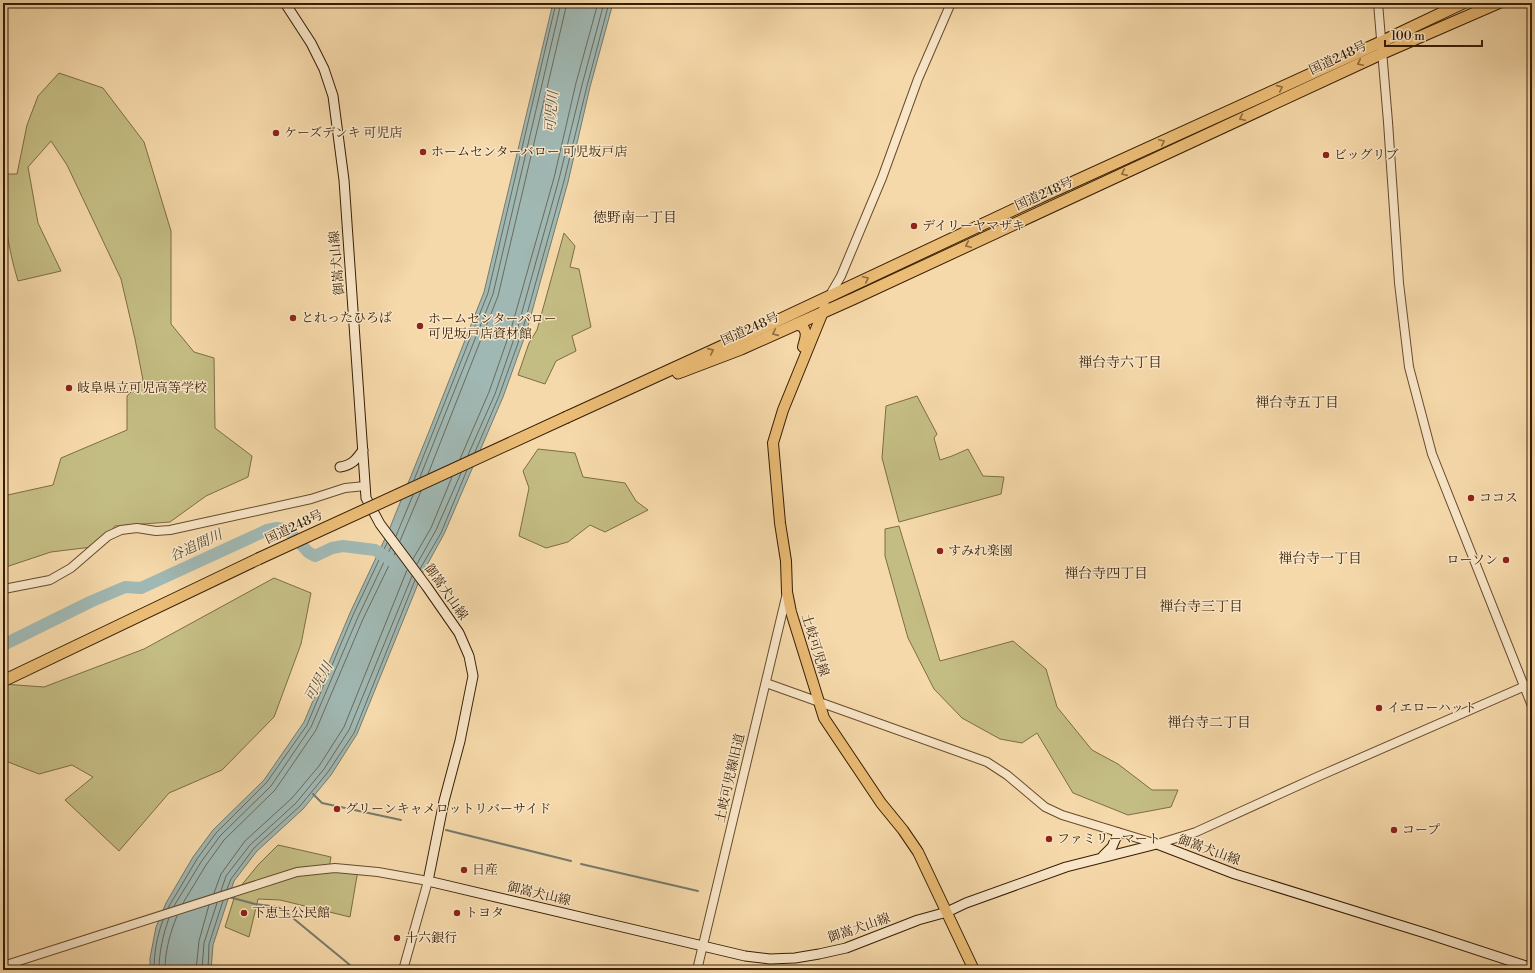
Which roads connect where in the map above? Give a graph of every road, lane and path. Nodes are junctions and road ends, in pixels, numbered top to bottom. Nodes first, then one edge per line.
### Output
1 (285, 3) edge
2 (951, 3) edge
3 (1378, 3) edge
4 (1463, 3) edge
5 (1498, 3) edge
6 (1382, 48) junction
7 (830, 295) junction
8 (823, 312) junction
9 (796, 324) junction
10 (797, 374) junction
11 (599, 402) junction
12 (363, 450) junction
13 (340, 467) dead end
14 (365, 486) junction
15 (3, 590) edge
16 (787, 592) junction
17 (3, 681) edge
18 (766, 683) junction
19 (1532, 683) edge
20 (1523, 686) junction
21 (818, 701) junction
22 (1532, 706) edge
23 (1118, 833) junction
24 (1157, 844) junction
25 (1102, 857) junction
26 (428, 881) junction
27 (946, 912) junction
28 (702, 946) junction
29 (3, 966) edge
30 (1532, 968) edge
31 (403, 970) edge
32 (697, 970) edge
33 (974, 970) edge

1 - 12 main road, 御嵩犬山線
2 - 7 street
3 - 6 street
4 - 6 highway, 国道248号
5 - 6 highway, 国道248号
7 -> 6 highway, 国道248号
6 -> 8 highway, 国道248号
6 - 20 street
7 - 8 main road, 土岐可児線
11 -> 7 highway, 国道248号
8 - 9 highway, 国道248号
8 - 10 main road, 土岐可児線
9 - 10 main road
9 -> 11 highway, 国道248号
10 - 16 main road, 土岐可児線
11 - 17 highway, 国道248号, bridge
12 - 13 main road
12 - 14 main road, 御嵩犬山線
14 - 15 street
14 - 26 main road, 御嵩犬山線
16 - 18 street, 土岐可児線旧道
16 - 21 main road, 土岐可児線
18 - 21 street
18 - 28 street, 土岐可児線旧道
19 - 20 street
20 - 22 street
20 - 24 street
21 - 23 street
21 - 27 main road, 土岐可児線
23 - 24 street
23 - 25 main road
24 - 25 main road, 御嵩犬山線
24 - 30 main road, 御嵩犬山線
25 - 27 main road, 御嵩犬山線
26 - 28 main road, 御嵩犬山線
26 - 29 street
26 - 31 street
27 - 28 main road, 御嵩犬山線
27 - 33 main road, 土岐可児線
28 - 32 street, 土岐可児線旧道

